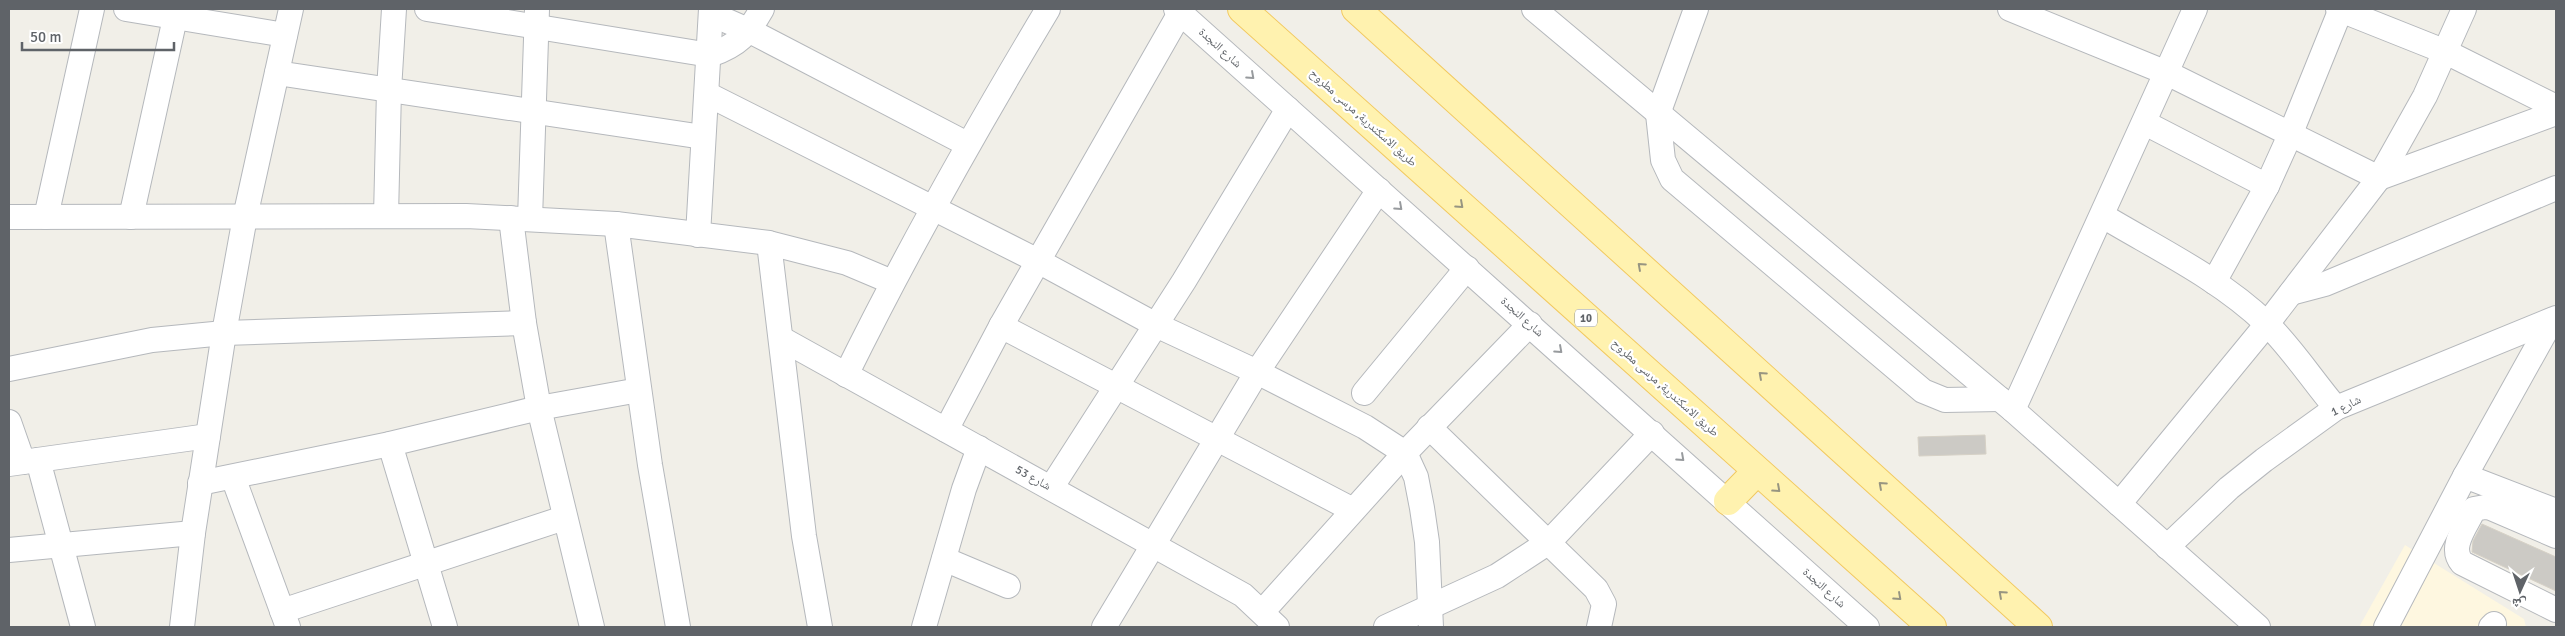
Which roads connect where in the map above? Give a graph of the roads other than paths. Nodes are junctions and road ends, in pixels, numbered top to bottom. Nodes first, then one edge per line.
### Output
1 (92, 9) edge
2 (126, 9) edge
3 (290, 9) edge
4 (394, 9) edge
5 (427, 9) edge
6 (762, 9) edge
7 (1048, 9) edge
8 (1242, 9) edge
9 (1356, 9) edge
10 (1534, 9) edge
11 (1696, 9) edge
12 (2010, 9) edge
13 (2195, 9) edge
14 (2340, 9) edge
15 (2464, 9) edge
16 (1178, 11) edge
17 (711, 12) edge
18 (176, 13) edge
19 (537, 18) edge
20 (750, 31) junction
21 (285, 35) junction
22 (2446, 52) junction
23 (710, 54) junction
24 (278, 73) junction
25 (2167, 73) junction
26 (389, 90) junction
27 (707, 94) junction
28 (2556, 107) edge
29 (1288, 109) junction
30 (534, 113) junction
31 (2556, 113) edge
32 (1658, 114) junction
33 (2145, 123) junction
34 (2290, 135) junction
35 (703, 137) junction
36 (967, 144) junction
37 (2380, 178) junction
38 (2267, 186) junction
39 (2556, 188) edge
40 (1379, 190) junction
41 (932, 208) junction
42 (386, 216) junction
43 (2103, 216) junction
44 (9, 217) edge
45 (46, 217) junction
46 (131, 217) junction
47 (245, 217) junction
48 (520, 218) junction
49 (616, 224) junction
50 (698, 235) junction
51 (769, 243) junction
52 (1038, 261) junction
53 (1467, 268) junction
54 (892, 282) junction
55 (2214, 282) junction
56 (2291, 293) junction
57 (2554, 319) edge
58 (524, 323) junction
59 (1530, 324) junction
60 (2267, 324) junction
61 (1156, 325) junction
62 (1001, 326) junction
63 (224, 334) junction
64 (782, 339) junction
65 (9, 369) edge
66 (1257, 372) junction
67 (846, 374) junction
68 (1116, 387) junction
69 (639, 390) junction
70 (1364, 392) dead end
71 (2006, 404) junction
72 (539, 408) junction
73 (2336, 408) junction
74 (9, 422) edge
75 (1429, 427) junction
76 (946, 430) junction
77 (1652, 433) junction
78 (208, 436) junction
79 (1216, 439) junction
80 (390, 444) junction
81 (979, 448) junction
82 (1405, 452) junction
83 (23, 462) edge
84 (1756, 471) junction
85 (2465, 476) junction
86 (233, 477) junction
87 (200, 483) junction
88 (1051, 488) junction
89 (1728, 501) junction
90 (2119, 504) junction
91 (1353, 510) junction
92 (2556, 511) edge
93 (564, 518) junction
94 (193, 533) junction
95 (2556, 536) edge
96 (1549, 542) junction
97 (61, 545) junction
98 (1152, 545) junction
99 (2167, 547) junction
100 (9, 550) edge
101 (944, 559) junction
102 (426, 565) junction
103 (1008, 586) dead end
104 (2556, 610) edge
105 (1431, 617) edge
106 (285, 619) edge
107 (1270, 619) edge
108 (83, 627) edge
109 (182, 627) edge
110 (445, 627) edge
111 (592, 627) edge
112 (677, 627) edge
113 (820, 627) edge
114 (924, 627) edge
115 (1104, 627) edge
116 (1386, 627) edge
117 (1598, 627) edge
118 (1867, 627) edge
119 (1932, 627) edge
120 (2038, 627) edge
121 (2258, 627) edge
122 (2386, 627) edge

1 - 45 street
2 - 18 street
3 - 21 street
4 - 26 street
5 - 19 street
6 - 20 street
7 - 36 street
8 -> 84 main road, طريق الاسكندرية, مرسى مطروح / 10
120 -> 9 main road
10 - 32 street
11 - 32 street
12 - 25 street
13 - 25 street
14 - 22 street
14 - 34 street
15 - 22 street
16 -> 29 street, شارع النجدة
16 - 52 street
17 - 20 street
17 - 23 street
18 - 21 street
18 - 46 street
19 - 23 street
19 - 30 street
20 - 23 street
20 - 36 street
21 - 24 street
22 - 28 street
22 - 37 street
23 - 27 street
24 - 26 street
24 - 47 street
25 - 33 street
25 - 34 street
26 - 30 street
26 - 42 street
27 - 35 street
27 - 41 street
29 - 40 street, شارع النجدة
29 - 61 street
30 - 35 street
30 - 48 street
31 - 37 street
32 - 71 street
32 - 71 street
33 - 38 street
33 - 43 street
34 - 37 street
34 - 38 street
35 - 50 street
36 - 41 street
37 - 56 street
38 - 55 street
39 - 56 street
40 -> 53 street, شارع النجدة
40 - 66 street
41 - 52 street
41 - 54 street
42 - 47 street
42 - 48 street
43 - 55 street
43 - 71 street
44 - 45 street
45 - 46 street
46 - 47 street
47 - 63 street
48 - 49 street
48 - 58 street
49 - 50 street
49 - 69 street
50 - 51 street
51 - 54 street
51 - 64 street
52 - 61 street
52 - 62 street
53 - 59 street, شارع النجدة
53 - 70 street
54 - 67 street
55 - 60 street
56 - 60 street
57 - 73 street, شارع 1
57 - 85 street
58 - 63 street
58 - 72 street
59 - 75 street
59 -> 77 street, شارع النجدة
60 - 73 street
60 - 90 street
61 - 66 street
61 - 68 street
62 - 68 street
62 - 76 street
63 - 65 street
63 - 78 street
64 - 67 street, شارع 53
64 - 113 street
66 - 79 street
66 - 82 street
67 - 76 street, شارع 53
68 - 79 street
68 - 88 street
69 - 72 street
69 - 112 street
71 - 90 street
72 - 80 street
72 - 93 street
73 - 99 street, شارع 1
74 - 83 street
75 - 82 street
75 - 96 street
76 - 81 street, شارع 53
77 -> 89 street, شارع النجدة
77 - 96 street
78 - 83 street
78 - 87 street
79 - 91 street
79 - 98 street
80 - 86 street
80 - 102 street
81 - 88 street, شارع 53
81 - 101 street
82 - 91 street
82 - 105 street
83 - 97 street
84 - 89 main road
84 -> 119 main road, طريق الاسكندرية, مرسى مطروح / 10
85 - 92 street
85 - 122 street
86 - 87 street
86 - 106 street
87 - 94 street
88 - 98 street, شارع 53
89 - 118 street, شارع النجدة
90 - 99 street
91 - 107 street
93 - 102 street
93 - 111 street
94 - 97 street
94 - 109 street
95 - 104 street
96 - 105 street
96 - 117 street
97 - 100 street
97 - 108 street
98 - 107 street, شارع 53
98 - 115 street
99 - 121 street
101 - 103 street
101 - 114 street
102 - 106 street
102 - 110 street
105 - 116 street

